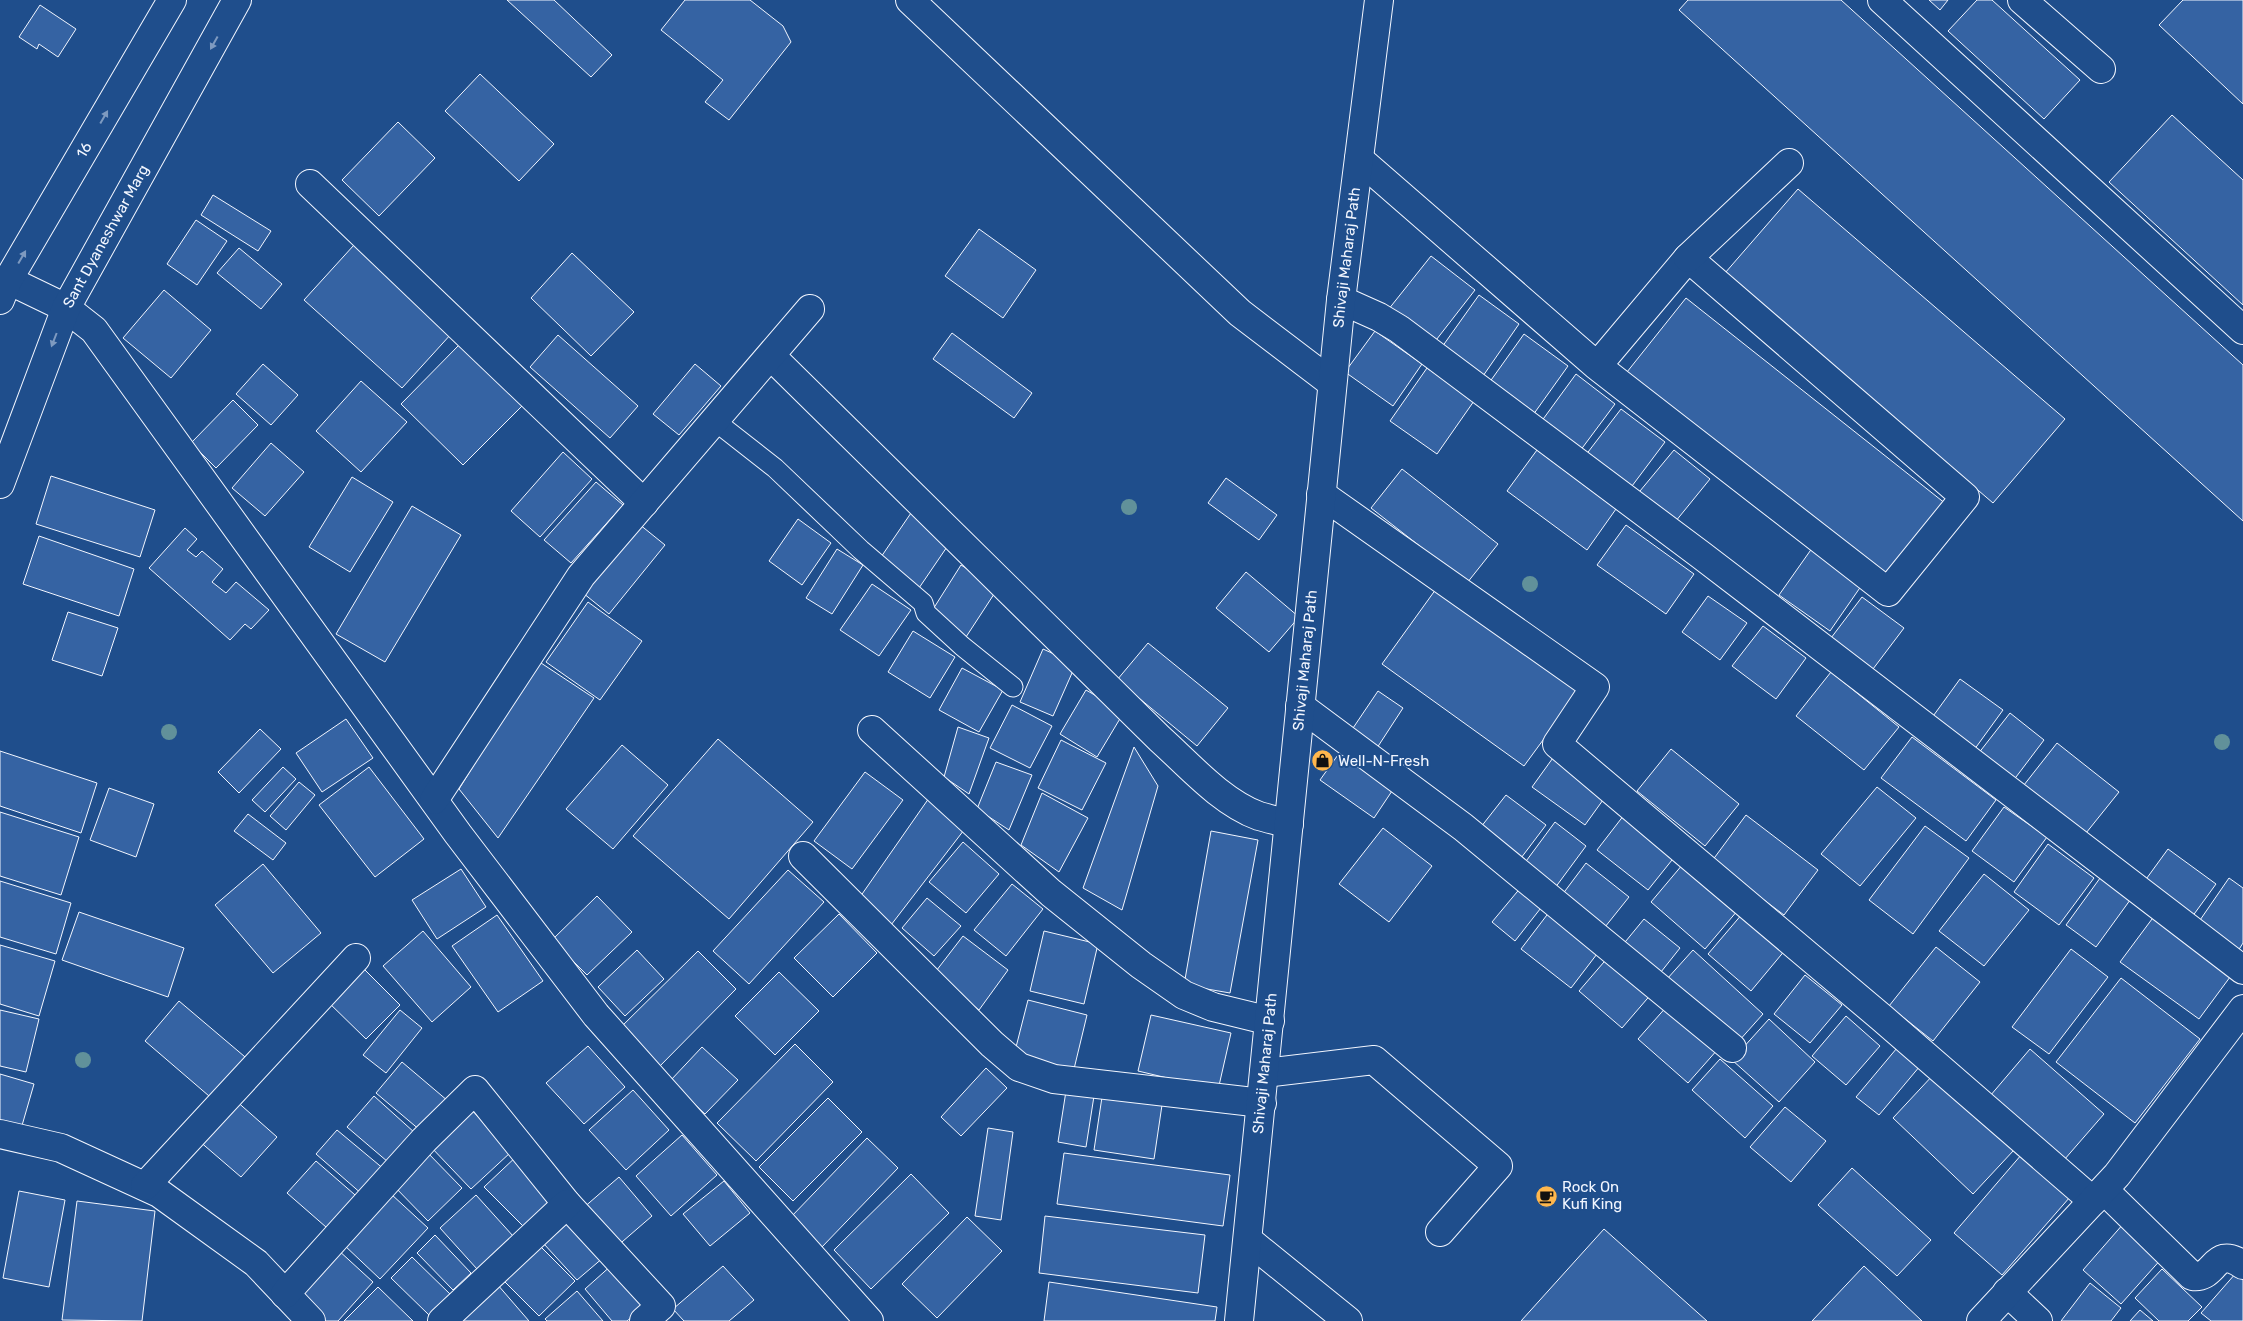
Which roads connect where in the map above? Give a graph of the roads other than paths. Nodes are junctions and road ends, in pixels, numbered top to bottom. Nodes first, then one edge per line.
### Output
1 (172, 0) edge
2 (237, 0) edge
3 (910, 0) edge
4 (1379, 0) edge
5 (1882, 0) edge
6 (2022, 0) edge
7 (2101, 69) dead end
8 (1359, 159) junction
9 (1789, 163) dead end
10 (310, 184) dead end
11 (1688, 258) junction
12 (4, 290) edge
13 (1341, 300) junction
14 (66, 308) junction
15 (810, 309) dead end
16 (2243, 330) edge
17 (771, 356) junction
18 (1597, 366) junction
19 (1332, 383) junction
20 (715, 421) junction
21 (0, 484) edge
22 (1321, 494) junction
23 (644, 503) junction
24 (1013, 687) dead end
25 (1300, 706) junction
26 (872, 730) dead end
27 (434, 800) junction
28 (1289, 824) junction
29 (803, 856) dead end
30 (356, 958) dead end
31 (2243, 970) edge
32 (2241, 1017) edge
33 (1270, 1021) junction
34 (1732, 1048) dead end
35 (1264, 1073) junction
36 (1262, 1103) junction
37 (0, 1134) edge
38 (145, 1186) junction
39 (2098, 1196) junction
40 (567, 1204) junction
41 (1440, 1232) dead end
42 (1248, 1240) junction
43 (2243, 1265) edge
44 (2007, 1292) junction
45 (285, 1294) junction
46 (311, 1321) edge
47 (442, 1321) edge
48 (644, 1321) edge
49 (870, 1321) edge
50 (1239, 1321) edge
51 (1348, 1321) edge
52 (1981, 1321) edge
53 (2038, 1321) edge

12 -> 1 street, 16
2 -> 14 street, Sant Dyaneshwar Marg
3 - 19 street
4 - 8 street, Shivaji Maharaj Path
5 - 16 street
6 - 7 street
8 - 13 street, Shivaji Maharaj Path
8 - 18 street
9 - 11 street
10 - 23 street
11 - 18 street
11 - 18 street
12 - 14 street
13 - 19 street, Shivaji Maharaj Path
13 - 31 street
14 -> 21 street, Sant Dyaneshwar Marg
14 - 27 street
15 - 17 street
17 - 20 street
17 - 28 street
19 - 22 street, Shivaji Maharaj Path
20 - 23 street
20 - 24 lane
22 - 25 street, Shivaji Maharaj Path
22 - 39 street
23 - 27 street
25 - 28 street, Shivaji Maharaj Path
25 - 34 street
26 - 33 street
27 - 49 street
28 - 33 street, Shivaji Maharaj Path
29 - 36 street
30 - 38 street
32 - 39 street
33 - 35 street, Shivaji Maharaj Path
35 - 36 street, Shivaji Maharaj Path
35 - 41 street
36 - 42 street, Shivaji Maharaj Path
37 - 38 street
38 - 45 street
39 - 43 street
39 - 44 street
40 - 45 street
40 - 47 street
40 - 48 street
42 - 50 street, Shivaji Maharaj Path
42 - 51 street
44 - 52 street
44 - 53 street
45 - 46 street

